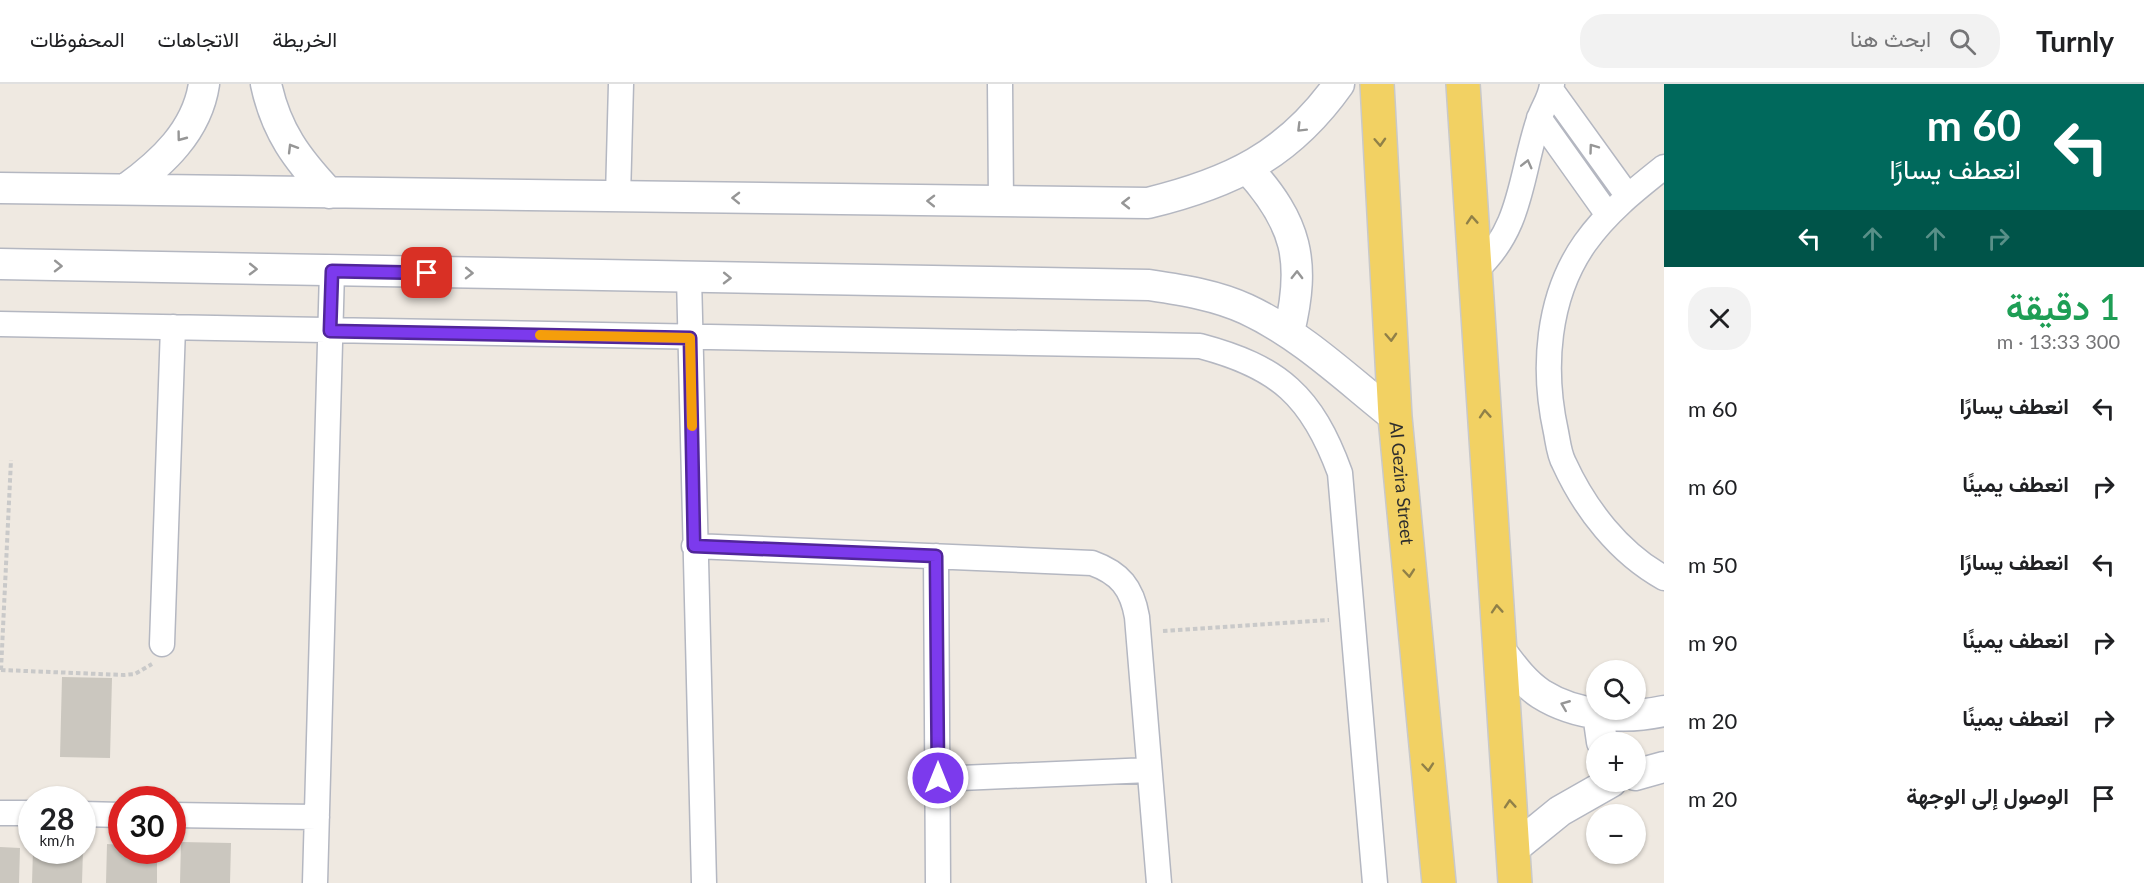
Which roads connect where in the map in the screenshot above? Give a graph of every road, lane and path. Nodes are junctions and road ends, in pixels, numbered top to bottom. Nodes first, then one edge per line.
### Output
1 (204, 84) edge
2 (266, 84) edge
3 (621, 84) edge
4 (1000, 84) edge
5 (1339, 84) edge
6 (1377, 84) edge
7 (1463, 84) edge
8 (1552, 87) edge
9 (1539, 118) junction
10 (1664, 167) edge
11 (1248, 169) junction
12 (0, 188) edge
13 (126, 189) junction
14 (329, 193) junction
15 (1627, 195) junction
16 (618, 197) junction
17 (1001, 202) junction
18 (1608, 215) junction
19 (0, 264) edge
20 (332, 271) junction
21 (1475, 271) junction
22 (689, 277) junction
23 (0, 324) edge
24 (173, 327) junction
25 (330, 331) junction
26 (1289, 332) junction
27 (690, 338) junction
28 (1395, 417) junction
29 (11, 460) dead end
30 (694, 546) junction
31 (936, 556) junction
32 (1664, 578) edge
33 (1353, 618) junction
34 (1138, 632) junction
35 (162, 644) joint
36 (1500, 650) junction
37 (1, 670) edge
38 (1664, 711) edge
39 (1600, 728) edge
40 (1664, 767) edge
41 (1149, 770) junction
42 (1646, 772) edge
43 (938, 778) junction
44 (1592, 792) edge
45 (0, 813) edge
46 (18, 813) edge
47 (186, 815) edge
48 (317, 817) junction
49 (1512, 849) junction
50 (315, 883) edge
51 (705, 883) edge
52 (938, 883) edge
53 (1159, 883) edge
54 (1375, 883) edge
55 (1439, 883) edge
56 (1515, 883) edge

1 -> 13 street
14 -> 2 street
3 - 16 street
4 - 17 street
5 -> 11 street
6 -> 28 main road, Al Gezira Street
21 -> 7 main road
8 - 9 street
15 -> 8 street
9 - 18 street
21 -> 9 street
10 - 15 street
11 -> 17 street
26 -> 11 street
12 - 13 street
13 - 14 street
14 - 16 street
15 - 18 street
17 -> 16 street
18 - 32 street
19 -> 20 street
20 -> 22 street
20 - 25 street
36 -> 21 main road
22 -> 26 street
22 - 27 street
23 - 24 street
24 - 25 street
24 - 35 street
25 - 27 street
25 - 48 street
26 - 28 street
27 - 30 street
27 - 33 street
28 -> 55 main road, Al Gezira Street
29 - 37 path
30 - 31 street
30 - 51 street
31 - 34 street
31 - 43 street
33 - 34 path
33 - 54 street
34 - 41 street
35 - 37 path
39 -> 36 street
49 -> 36 main road
38 - 39 street
40 - 42 street
41 - 43 street
41 - 53 street
43 - 52 street
44 - 49 street
45 - 46 street
47 - 48 street
48 - 50 street
49 - 56 main road

